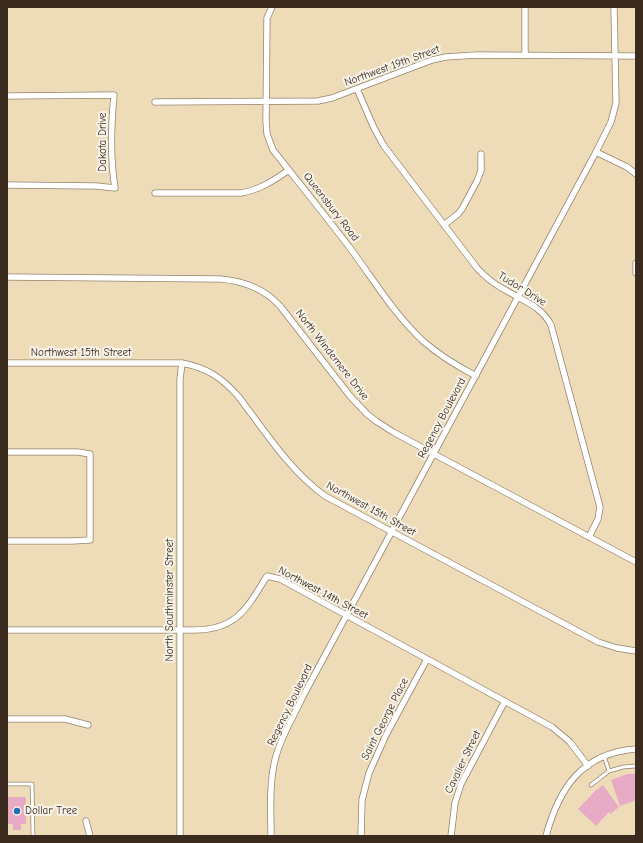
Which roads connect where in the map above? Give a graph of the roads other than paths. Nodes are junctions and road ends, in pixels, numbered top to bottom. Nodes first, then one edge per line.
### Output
1 (272, 7) edge
2 (525, 7) edge
3 (614, 7) edge
4 (524, 55) junction
5 (614, 56) junction
6 (636, 56) edge
7 (357, 89) junction
8 (7, 96) edge
9 (155, 102) dead end
10 (267, 102) junction
11 (596, 152) junction
12 (481, 154) dead end
13 (289, 170) junction
14 (636, 174) edge
15 (7, 185) edge
16 (155, 193) dead end
17 (444, 225) junction
18 (636, 263) edge
19 (636, 273) edge
20 (7, 277) edge
21 (518, 298) junction
22 (182, 363) junction
23 (7, 364) edge
24 (476, 376) junction
25 (7, 452) edge
26 (434, 454) junction
27 (392, 532) junction
28 (588, 537) junction
29 (7, 541) edge
30 (636, 562) edge
31 (347, 616) junction
32 (7, 630) edge
33 (180, 630) junction
34 (636, 651) edge
35 (427, 659) junction
36 (505, 701) junction
37 (7, 719) edge
38 (88, 725) dead end
39 (636, 749) edge
40 (604, 756) junction
41 (588, 766) junction
42 (636, 766) edge
43 (609, 771) junction
44 (7, 784) edge
45 (591, 784) dead end
46 (86, 821) dead end
47 (33, 836) edge
48 (90, 836) edge
49 (180, 836) edge
50 (271, 836) edge
51 (361, 836) edge
52 (452, 836) edge
53 (546, 836) edge

1 - 10 street, Queensbury Road
2 - 4 street
3 - 5 street, Regency Boulevard
4 - 5 street, Northwest 19th Street
4 - 7 street, Northwest 19th Street
5 - 6 street, Northwest 19th Street
5 - 11 street, Regency Boulevard
7 - 10 street, Northwest 19th Street
7 - 17 street, Tudor Drive
8 - 15 street, Dakota Drive
9 - 10 street, Northwest 19th Street
10 - 13 street, Queensbury Road
11 - 14 street
11 - 21 street, Regency Boulevard
12 - 17 street
13 - 16 street
13 - 24 street, Queensbury Road
17 - 21 street, Tudor Drive
18 - 19 street
20 - 26 street, North Windemere Drive
21 - 24 street, Regency Boulevard
21 - 28 street, Tudor Drive
22 - 23 street, Northwest 15th Street
22 - 27 street, Northwest 15th Street
22 - 33 street, North Southminster Street
24 - 26 street, Regency Boulevard
25 - 29 street
26 - 27 street, Regency Boulevard
26 - 28 street, North Windemere Drive
27 - 31 street, Regency Boulevard
27 - 34 street, Northwest 15th Street
28 - 30 street, North Windemere Drive
31 - 33 street, Northwest 14th Street
31 - 35 street, Northwest 14th Street
31 - 50 street, Regency Boulevard
32 - 33 street, Northwest 14th Street
33 - 49 street, North Southminster Street
35 - 36 street, Northwest 14th Street
35 - 51 street, Saint George Place
36 - 41 street, Northwest 14th Street
36 - 52 street, Cavalier Street
37 - 38 street
39 - 40 street
40 - 41 street
40 - 43 lane
41 - 53 street
42 - 43 lane
43 - 45 lane
44 - 47 lane
46 - 48 street

